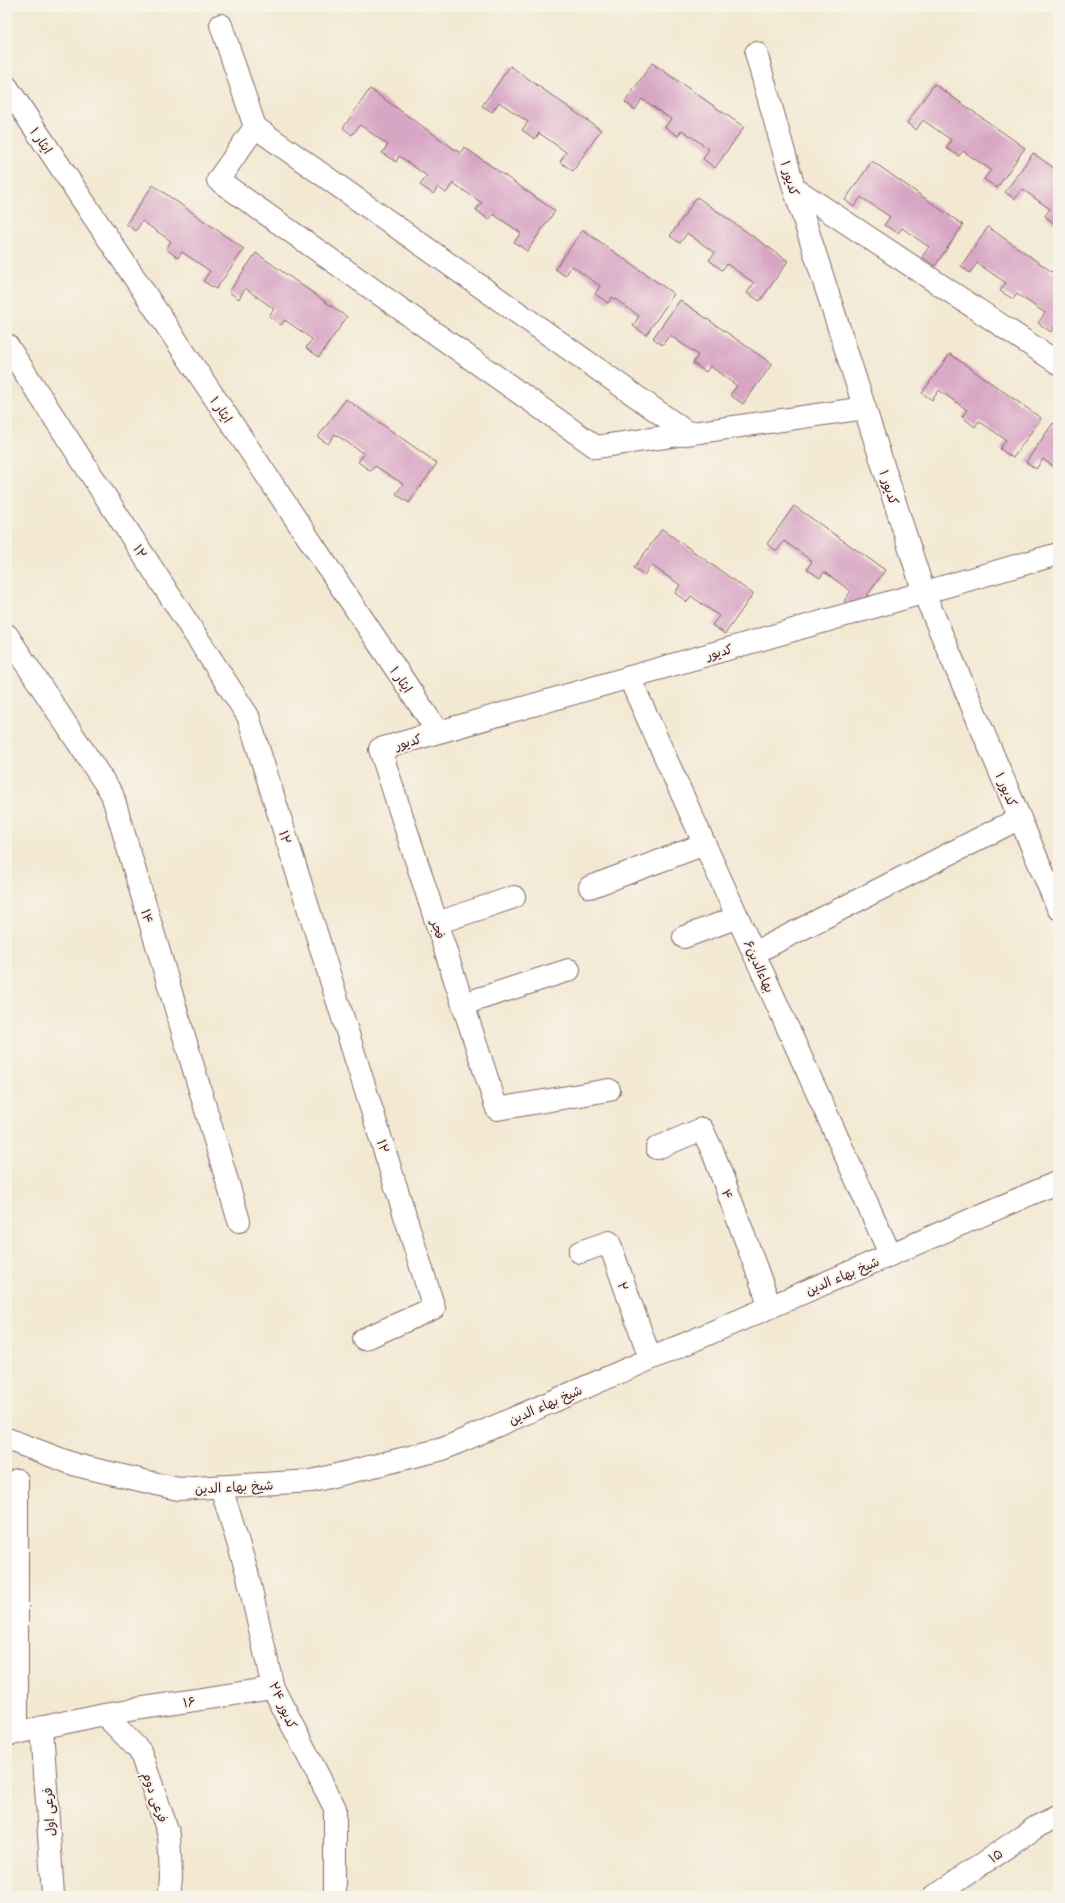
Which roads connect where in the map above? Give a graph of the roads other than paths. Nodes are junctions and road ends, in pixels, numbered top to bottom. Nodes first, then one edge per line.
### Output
1 (222, 25) dead end
2 (756, 53) dead end
3 (7, 87) edge
4 (255, 127) junction
5 (794, 188) junction
6 (7, 345) edge
7 (1058, 363) edge
8 (865, 408) junction
9 (688, 433) junction
10 (1058, 554) edge
11 (924, 592) junction
12 (7, 635) edge
13 (629, 677) junction
14 (438, 732) junction
15 (380, 749) joint
16 (1020, 818) junction
17 (705, 844) junction
18 (590, 887) dead end
19 (514, 897) dead end
20 (1058, 908) edge
21 (738, 916) junction
22 (437, 924) junction
23 (684, 937) dead end
24 (754, 953) junction
25 (569, 970) dead end
26 (463, 1004) junction
27 (609, 1090) dead end
28 (657, 1148) dead end
29 (1058, 1182) edge
30 (239, 1221) dead end
31 (580, 1252) dead end
32 (890, 1254) junction
33 (770, 1306) junction
34 (364, 1339) dead end
35 (650, 1358) junction
36 (7, 1439) edge
37 (17, 1480) dead end
38 (221, 1486) junction
39 (273, 1688) junction
40 (104, 1714) junction
41 (42, 1727) junction
42 (12, 1734) edge
43 (1058, 1816) edge
44 (962, 1888) edge
45 (54, 1896) edge
46 (169, 1896) edge
47 (335, 1896) edge
48 (934, 1896) edge

1 - 4 street
2 - 5 street, کدیور ۱
3 - 14 street, ایثار ۱
4 - 9 street
4 - 9 street
5 - 7 street
5 - 8 street, کدیور ۱
6 - 34 street, ۱۲
8 - 9 street
8 - 11 street, کدیور ۱
10 - 11 street, کدیور
11 - 13 street, کدیور
11 - 16 street, کدیور ۱
12 - 30 street, ۱۴
13 - 14 street, کدیور
13 - 17 street, ۶بهاءالدين
14 - 15 street, کدیور
15 - 22 street, فجر
16 - 20 street, کدیور ۱
16 - 24 street
17 - 18 street
17 - 21 street, ۶بهاءالدين
19 - 22 street
21 - 23 street
21 - 24 street, ۶بهاءالدين
22 - 26 street, فجر
24 - 32 street, ۶بهاءالدين
25 - 26 street
26 - 27 street, فجر
28 - 33 street, ۴
29 - 32 street, شیخ بهاء الدین
31 - 35 street, ۲
32 - 33 street, شیخ بهاء الدین
33 - 35 street, شیخ بهاء الدین
35 - 38 street, شیخ بهاء الدین
36 - 38 street, شیخ بهاء الدین
37 - 42 street
38 - 39 street, کدیور ۲۴
39 - 40 street, ۱۶
39 - 47 street, کدیور ۲۴
40 - 41 street, ۱۶
40 - 46 street, فرعی دوم
41 - 42 street, ۱۶
41 - 45 street, فرعی اول
43 - 44 street, ۱۵
44 - 48 street, ۱۵

